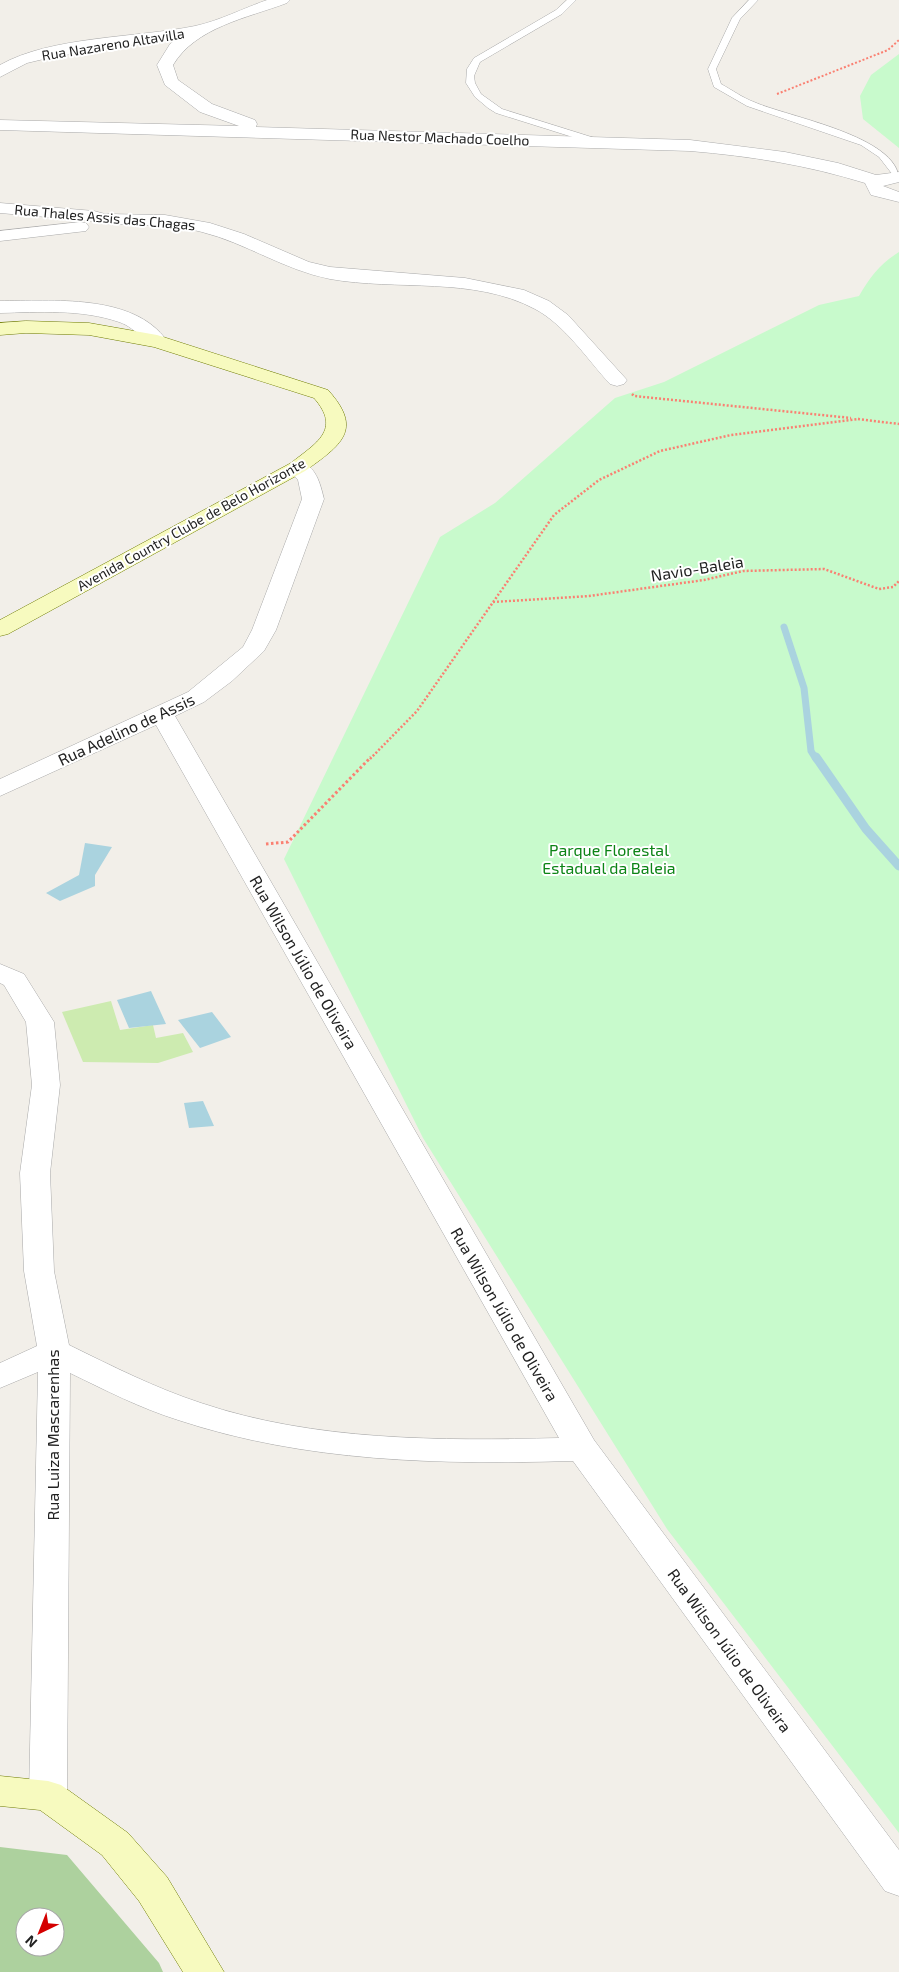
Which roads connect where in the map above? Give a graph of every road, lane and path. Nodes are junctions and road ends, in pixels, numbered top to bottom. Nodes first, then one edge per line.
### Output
1 (282, 0) edge
2 (572, 0) edge
3 (754, 0) edge
4 (199, 30) junction
5 (899, 40) edge
6 (0, 72) edge
7 (750, 104) junction
8 (0, 125) edge
9 (272, 132) junction
10 (598, 142) junction
11 (899, 177) edge
12 (877, 180) junction
13 (899, 197) edge
14 (0, 208) edge
15 (104, 219) junction
16 (0, 236) edge
17 (0, 307) edge
18 (0, 329) edge
19 (157, 341) junction
20 (617, 380) joint
21 (859, 419) junction
22 (899, 424) edge
23 (298, 467) junction
24 (899, 581) edge
25 (493, 602) junction
26 (0, 629) edge
27 (162, 714) junction
28 (0, 788) edge
29 (238, 846) junction
30 (0, 972) edge
31 (54, 1351) junction
32 (0, 1377) edge
33 (582, 1449) junction
34 (0, 1791) edge
35 (48, 1796) junction
36 (899, 1880) edge
37 (204, 1972) edge

1 - 4 street
2 - 10 lane
3 - 7 lane
4 - 6 street, Rua Nazareno Altavilla
4 - 9 street
5 - 7 path
7 - 11 lane
8 - 9 street, Rua Nestor Machado Coelho
9 - 10 street, Rua Nestor Machado Coelho
10 - 12 street, Rua Nestor Machado Coelho
11 - 12 street
12 - 13 street
14 - 15 street, Rua Thales Assis das Chagas
15 - 16 street
15 - 20 street, Rua Thales Assis das Chagas
17 - 19 street
18 - 19 street, Avenida Country Clube de Belo Horizonte
19 - 23 street, Avenida Country Clube de Belo Horizonte
20 - 21 path
21 - 22 path
21 - 25 path
23 - 26 street, Avenida Country Clube de Belo Horizonte
23 - 27 street, Rua Adelino de Assis
24 - 25 path, Navio-Baleia
25 - 29 path
27 - 28 street, Rua Adelino de Assis
27 - 29 street, Rua Wilson Júlio de Oliveira
29 - 33 street, Rua Wilson Júlio de Oliveira
30 - 31 street, Rua Luiza Mascarenhas
31 - 32 street
31 - 33 street
31 - 35 street, Rua Luiza Mascarenhas
33 - 36 street, Rua Wilson Júlio de Oliveira
34 - 35 street
35 - 37 street

